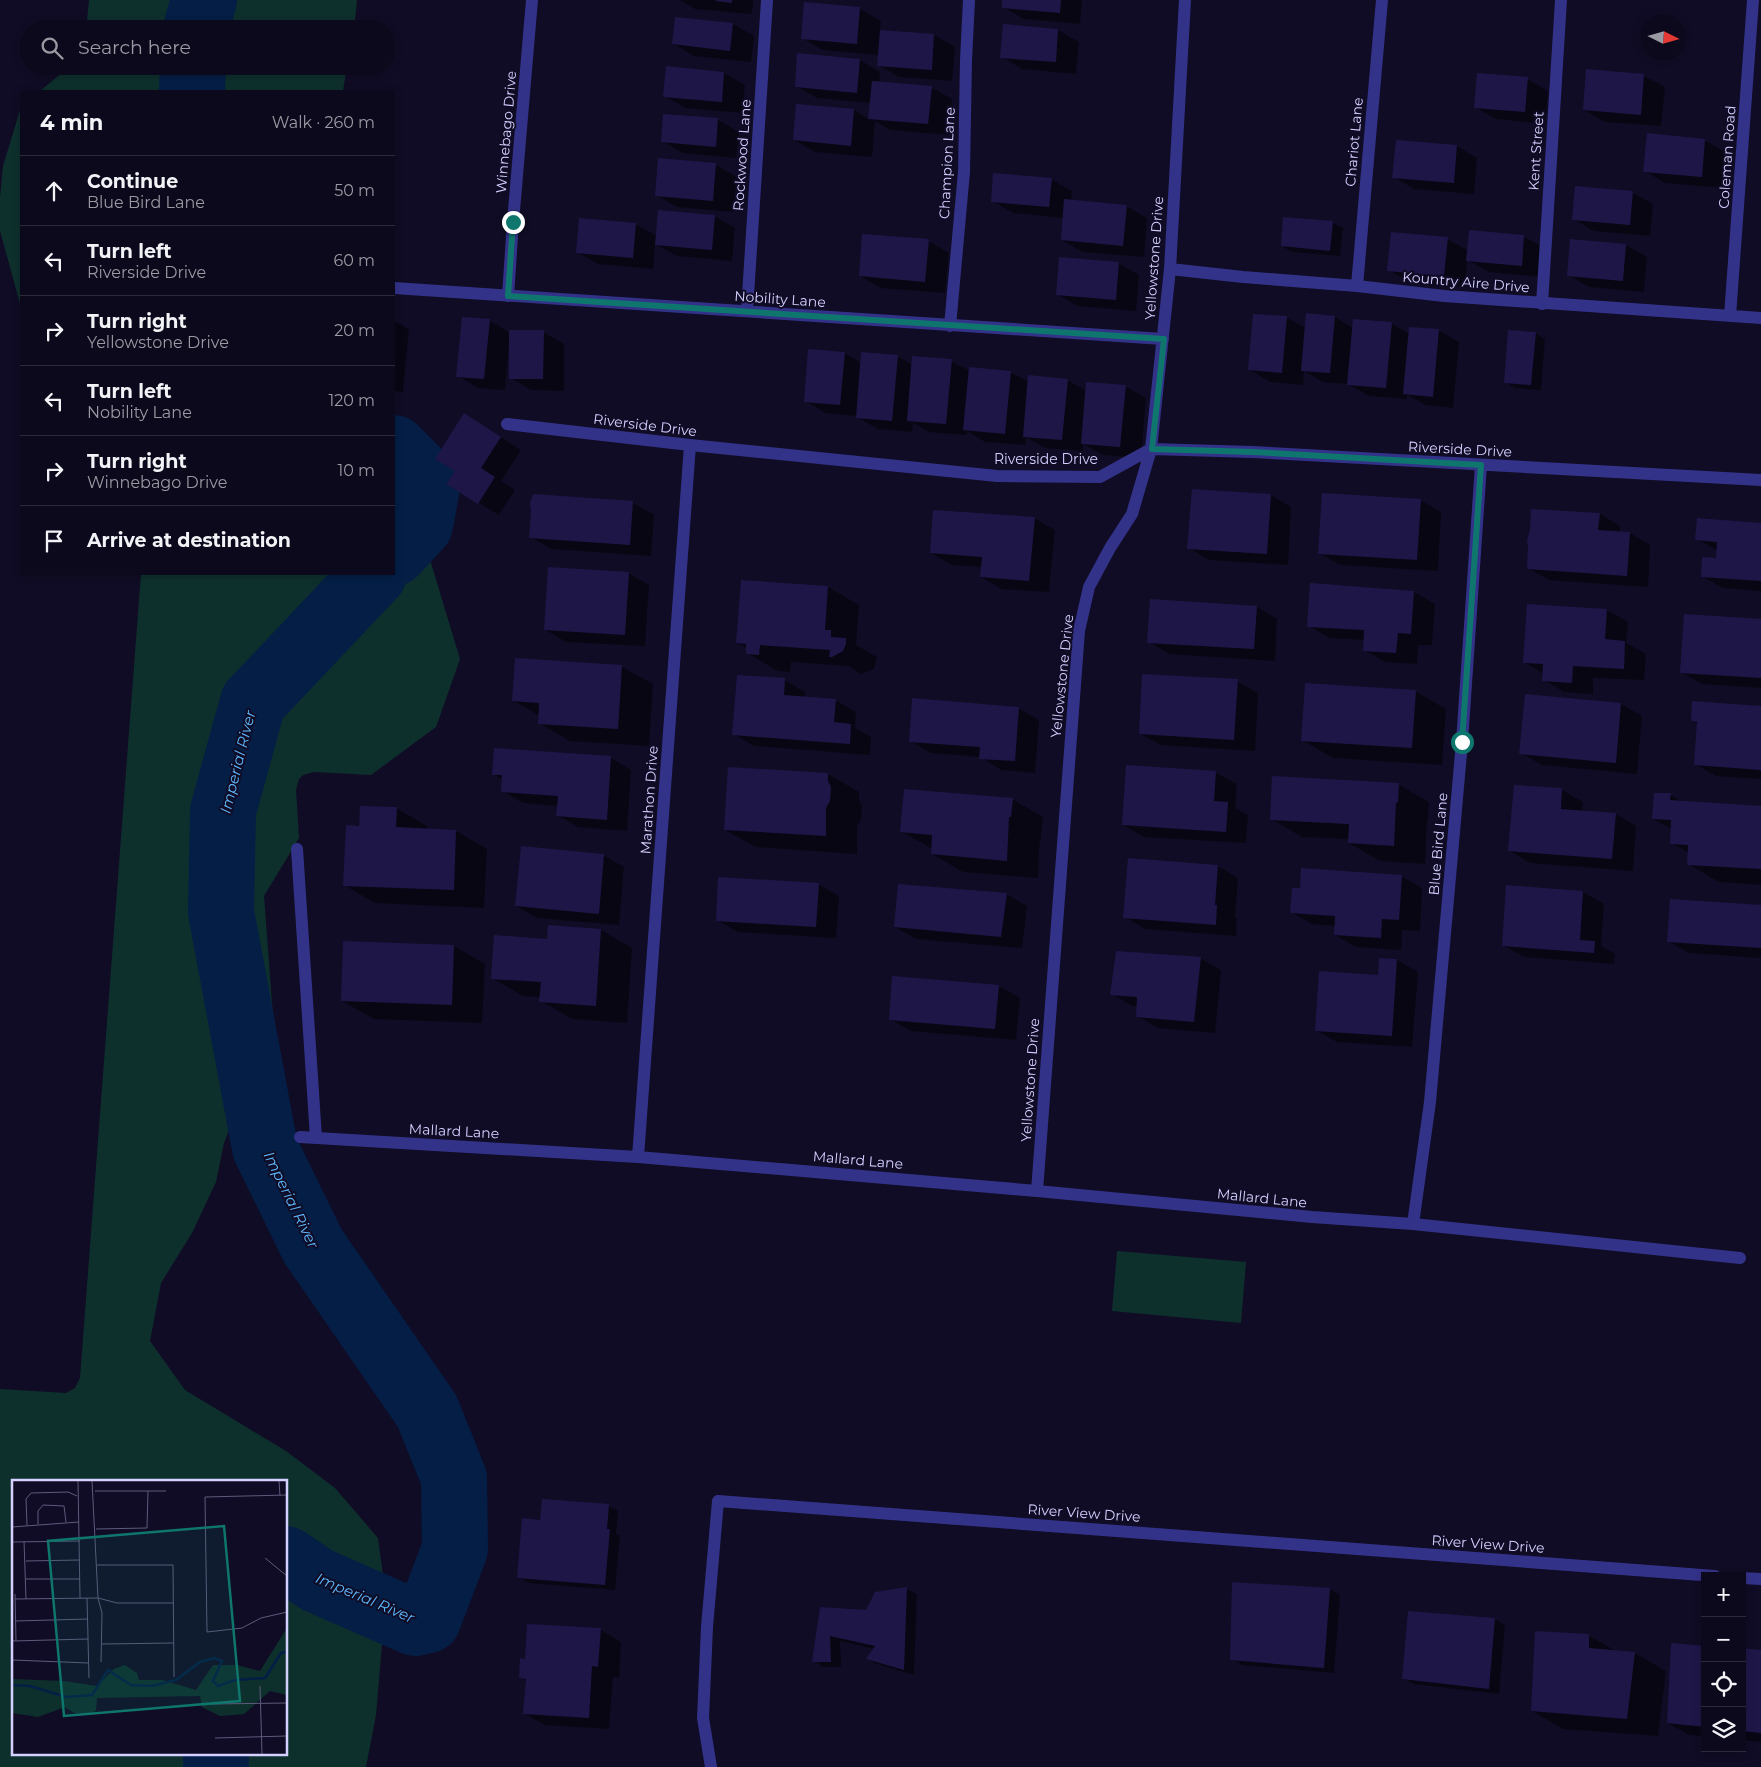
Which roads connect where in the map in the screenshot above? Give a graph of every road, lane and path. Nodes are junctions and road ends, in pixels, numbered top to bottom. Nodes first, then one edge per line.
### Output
1 (532, 0) edge
2 (767, 0) edge
3 (969, 0) edge
4 (1185, 0) edge
5 (1382, 0) edge
6 (1561, 0) edge
7 (1753, 0) edge
8 (1170, 269) junction
9 (1357, 286) junction
10 (395, 288) edge
11 (508, 296) junction
12 (1542, 304) junction
13 (747, 311) junction
14 (1730, 316) junction
15 (1761, 318) edge
16 (950, 326) junction
17 (1164, 339) junction
18 (507, 424) dead end
19 (690, 445) junction
20 (1152, 449) junction
21 (1481, 465) junction
22 (1761, 480) edge
23 (297, 849) dead end
24 (300, 1137) dead end
25 (316, 1138) junction
26 (638, 1157) junction
27 (1037, 1191) junction
28 (1413, 1224) junction
29 (1740, 1258) dead end
30 (1701, 1575) edge
31 (1746, 1578) edge
32 (1761, 1579) edge
33 (711, 1767) edge

1 - 11 street, Winnebago Drive
2 - 13 street, Rockwood Lane
3 - 16 street, Champion Lane
4 - 8 street, Yellowstone Drive
5 - 9 street, Chariot Lane
6 - 12 street, Kent Street
7 - 14 street, Coleman Road
8 - 9 street, Kountry Aire Drive
8 - 17 street, Yellowstone Drive
9 - 12 street, Kountry Aire Drive
10 - 11 street, Nobility Lane
11 - 13 street, Nobility Lane
12 - 14 street, Kountry Aire Drive
13 - 16 street, Nobility Lane
14 - 15 street, Kountry Aire Drive
16 - 17 street, Nobility Lane
17 - 20 street, Yellowstone Drive
18 - 19 street, Riverside Drive
19 - 20 street, Riverside Drive
19 - 26 street, Marathon Drive
20 - 21 street, Riverside Drive
20 - 27 street, Yellowstone Drive
21 - 22 street, Riverside Drive
21 - 28 street, Blue Bird Lane
23 - 25 street
24 - 25 street, Mallard Lane
25 - 26 street, Mallard Lane
26 - 27 street, Mallard Lane
27 - 28 street, Mallard Lane
28 - 29 street, Mallard Lane
30 - 33 street, River View Drive
31 - 32 street

